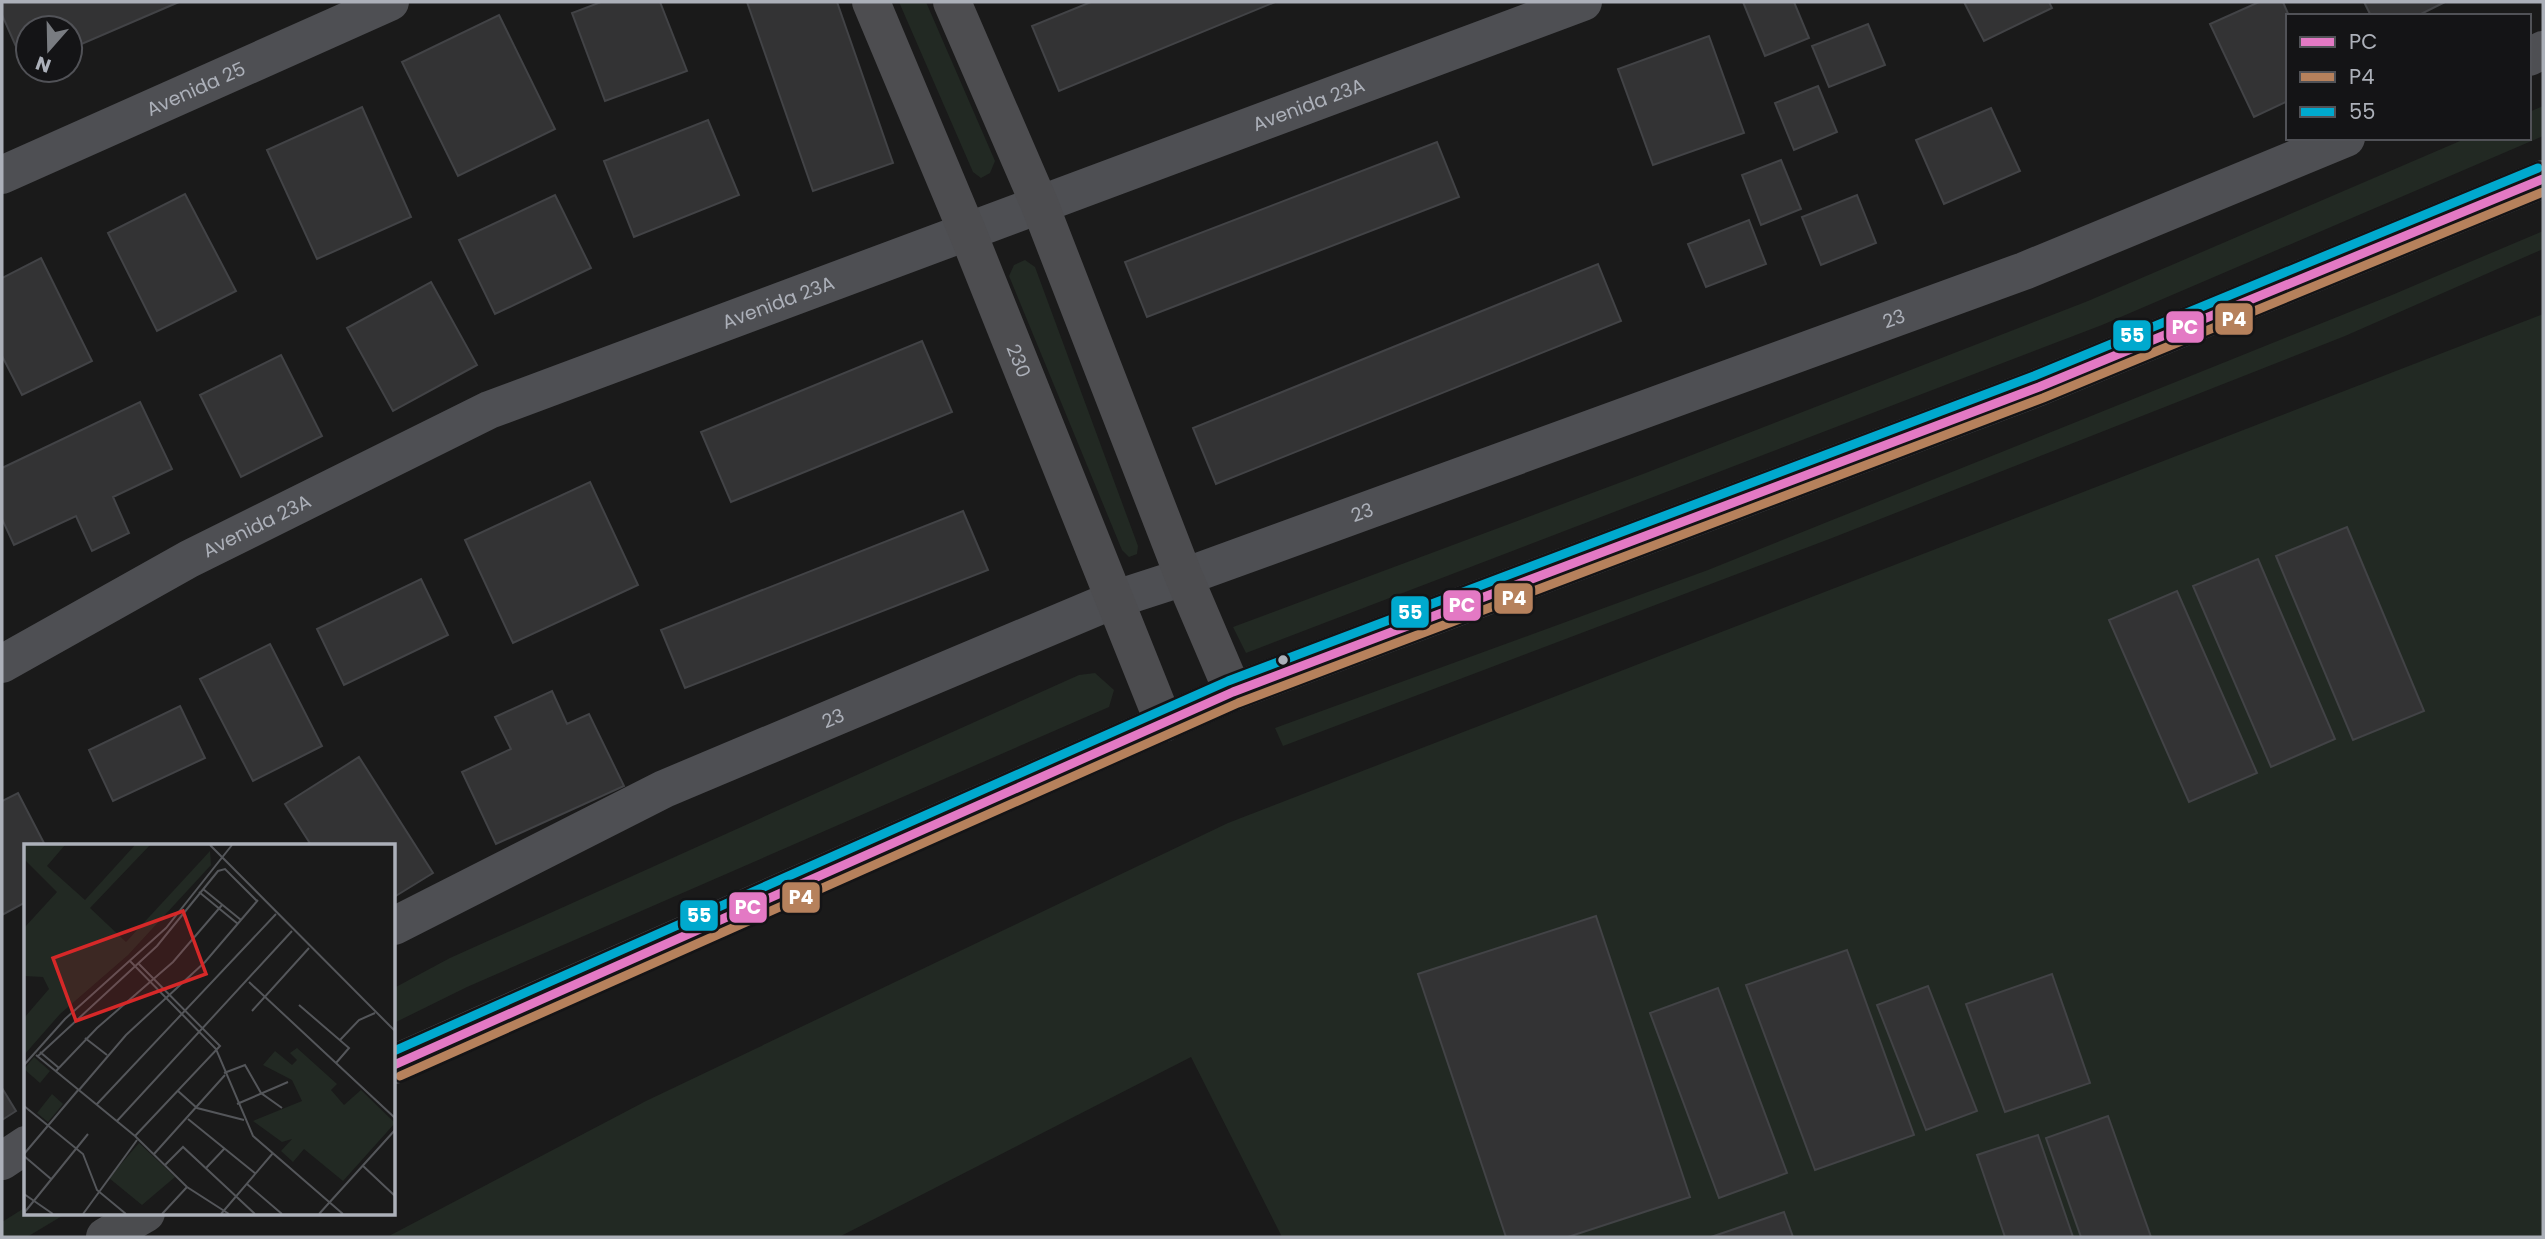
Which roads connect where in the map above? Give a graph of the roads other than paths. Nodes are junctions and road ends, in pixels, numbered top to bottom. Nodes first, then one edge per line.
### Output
1 (390, 2) edge
2 (871, 2) edge
3 (953, 2) edge
4 (1583, 2) edge
5 (2341, 140) edge
6 (2, 175) edge
7 (2543, 179) edge
8 (1039, 203) junction
9 (967, 231) junction
10 (1184, 577) junction
11 (1113, 600) junction
12 (2, 664) edge
13 (1233, 692) junction
14 (1164, 723) junction
15 (396, 925) edge
16 (396, 1064) edge
17 (24, 1146) edge
18 (2, 1161) edge
19 (144, 1214) edge
20 (105, 1237) edge

1 - 6 street, Avenida 25
2 - 9 street, 230
3 - 8 street
4 - 8 street, Avenida 23A
5 - 10 street, 23
7 - 13 main road
8 - 9 street, Avenida 23A
8 - 10 street
9 - 11 street, 230
9 - 12 street, Avenida 23A
10 - 11 street, 23
10 - 13 street
11 - 14 street, 230
11 - 15 street, 23
13 - 14 main road
14 - 16 main road
17 - 18 street
19 - 20 main road

